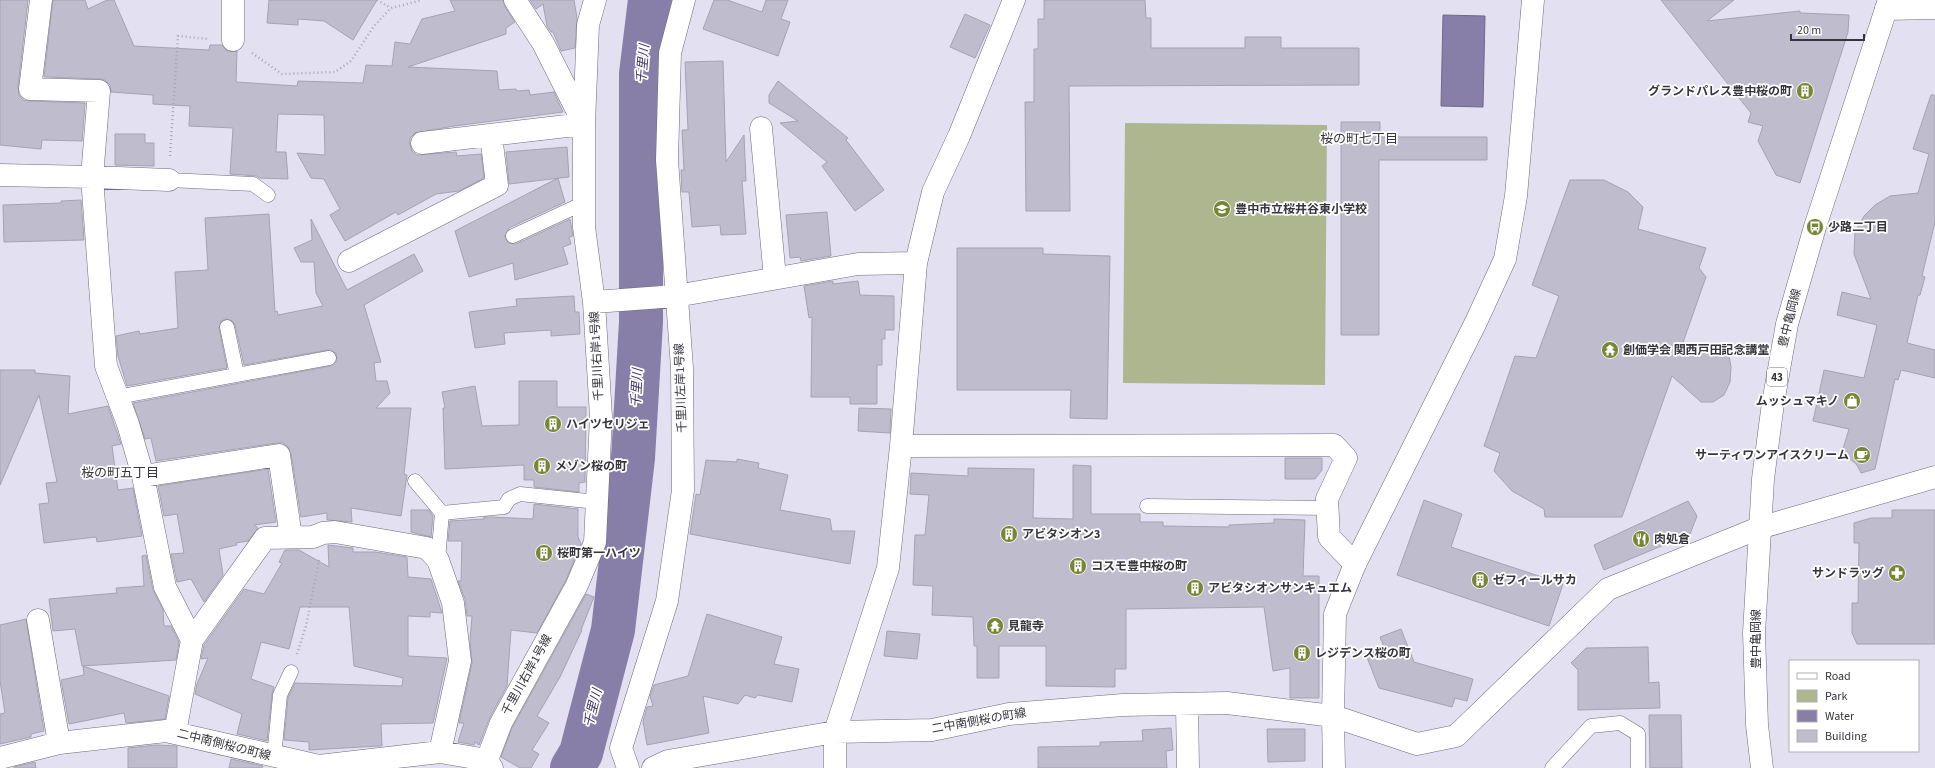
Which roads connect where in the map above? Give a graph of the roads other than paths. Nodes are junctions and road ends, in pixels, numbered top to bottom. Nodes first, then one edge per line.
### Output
1 (41, 0) edge
2 (233, 0) edge
3 (515, 0) edge
4 (595, 0) edge
5 (684, 0) edge
6 (1533, 0) edge
7 (1006, 3) edge
8 (1887, 4) edge
9 (1935, 8) edge
10 (234, 40) road end
11 (584, 124) junction
12 (761, 128) dead end
13 (491, 134) junction
14 (422, 143) dead end
15 (0, 175) edge
16 (92, 177) junction
17 (169, 180) joint
18 (268, 195) dead end
19 (584, 203) junction
20 (513, 236) dead end
21 (349, 261) dead end
22 (916, 263) junction
23 (775, 278) junction
24 (676, 296) junction
25 (594, 302) junction
26 (226, 327) dead end
27 (329, 358) dead end
28 (238, 375) junction
29 (117, 397) junction
30 (901, 446) junction
31 (142, 476) junction
32 (1935, 477) edge
33 (415, 481) dead end
34 (597, 502) junction
35 (1147, 506) dead end
36 (1327, 508) junction
37 (442, 513) junction
38 (1759, 528) junction
39 (291, 537) junction
40 (438, 560) junction
41 (1355, 564) junction
42 (38, 620) dead end
43 (192, 640) junction
44 (291, 672) road end
45 (1187, 704) junction
46 (1333, 716) junction
47 (835, 732) junction
48 (175, 733) junction
49 (58, 744) junction
50 (440, 752) junction
51 (0, 758) edge
52 (278, 761) edge
53 (490, 764) edge
54 (319, 767) edge
55 (628, 768) edge
56 (653, 768) edge
57 (835, 768) edge
58 (1188, 768) edge
59 (1334, 768) edge
60 (1552, 768) edge
61 (1638, 768) edge
62 (1762, 768) edge

1 - 16 street
2 - 10 street
3 - 11 street
4 - 11 street, 千里川右岸1号線
5 - 24 street, 千里川左岸1号線
6 - 41 street
7 - 22 street
8 - 9 street
8 - 38 street, 豊中亀岡線 / 43
11 - 13 street
11 - 19 street, 千里川右岸1号線
12 - 23 street
13 - 14 street
13 - 21 street
15 - 16 street
16 - 17 street
16 - 29 street
17 - 18 lane
19 - 20 lane
19 - 25 street, 千里川右岸1号線
22 - 23 street
22 - 30 street
23 - 24 street
24 - 25 street
24 - 55 street, 千里川左岸1号線
25 - 34 street, 千里川右岸1号線
26 - 28 lane
27 - 28 lane
28 - 29 lane
29 - 31 street
30 - 36 street
30 - 47 street
31 - 39 street
31 - 43 street
32 - 38 street, 二中南側桜の町線
33 - 37 lane
34 - 37 lane
34 - 53 street, 千里川右岸1号線
35 - 36 lane
36 - 41 street
37 - 40 lane
38 - 46 street, 二中南側桜の町線
38 - 62 street, 豊中亀岡線 / 43
39 - 40 street
39 - 43 street
40 - 50 street
41 - 46 street
42 - 49 street
43 - 48 street
44 - 52 lane
45 - 46 street, 二中南側桜の町線
45 - 47 street, 二中南側桜の町線
45 - 58 street
46 - 59 street
47 - 56 street, 二中南側桜の町線
47 - 57 street
48 - 49 street, 二中南側桜の町線
48 - 52 street, 二中南側桜の町線
49 - 51 street, 二中南側桜の町線
50 - 53 street, 二中南側桜の町線
50 - 54 street, 二中南側桜の町線
52 - 54 street, 二中南側桜の町線
60 - 61 lane

